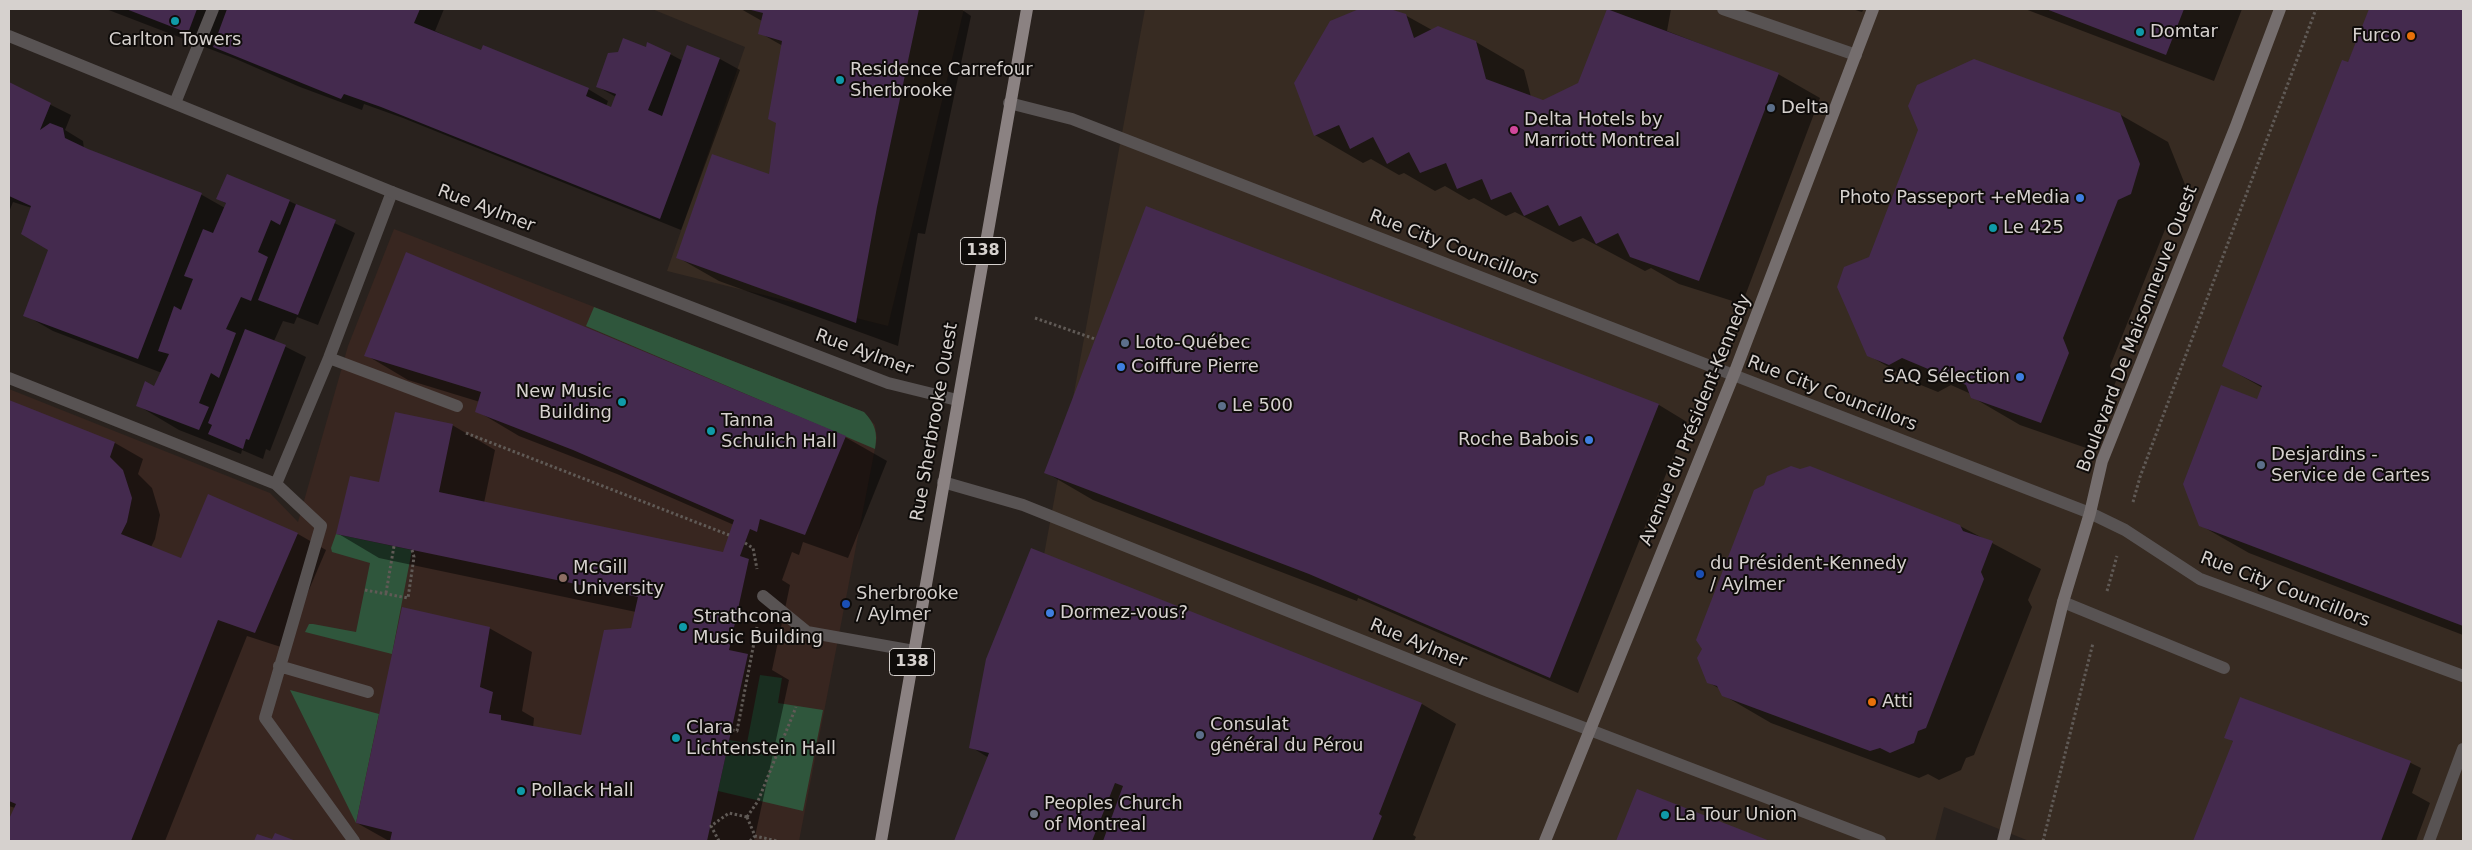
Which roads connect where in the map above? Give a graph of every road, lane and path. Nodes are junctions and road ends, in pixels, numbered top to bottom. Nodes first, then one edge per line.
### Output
1 (213, 9) edge
2 (1027, 9) edge
3 (1723, 9) edge
4 (1873, 9) edge
5 (2280, 9) edge
6 (2316, 9) edge
7 (9, 36) edge
8 (1856, 56) junction
9 (1009, 102) junction
10 (175, 103) junction
11 (392, 192) junction
12 (1035, 318) dead end
13 (1095, 339) dead end
14 (329, 358) junction
15 (1734, 374) junction
16 (9, 378) edge
17 (956, 400) junction
18 (457, 406) joint
19 (943, 482) junction
20 (276, 484) junction
21 (2090, 513) junction
22 (2125, 530) junction
23 (729, 535) dead end
24 (745, 543) dead end
25 (394, 546) dead end
26 (412, 550) dead end
27 (365, 590) dead end
28 (386, 594) junction
29 (763, 596) junction
30 (2063, 602) junction
31 (2100, 617) junction
32 (914, 651) junction
33 (279, 666) junction
34 (2224, 668) dead end
35 (2463, 676) edge
36 (368, 692) dead end
37 (796, 706) dead end
38 (732, 730) dead end
39 (1590, 730) junction
40 (2463, 749) edge
41 (747, 817) junction
42 (755, 836) junction
43 (354, 841) edge
44 (719, 841) edge
45 (750, 841) edge
46 (777, 841) edge
47 (881, 841) edge
48 (1546, 841) edge
49 (1880, 841) edge
50 (2003, 841) edge
51 (2043, 841) edge
52 (2429, 841) edge

1 - 10 street
2 - 9 main road, Rue Sherbrooke Ouest / 138
3 - 8 street
4 - 8 street, Avenue du Président-Kennedy
5 - 21 street, Boulevard De Maisonneuve Ouest
6 - 22 path
7 - 10 street, Rue Aylmer
8 - 15 street, Avenue du Président-Kennedy
9 - 15 street, Rue City Councillors
9 - 17 main road, Rue Sherbrooke Ouest / 138
10 - 11 street, Rue Aylmer
11 - 14 street
11 - 17 street, Rue Aylmer
12 - 13 path
14 - 18 street
14 - 20 street
15 - 21 street, Rue City Councillors
15 - 39 street, Avenue du Président-Kennedy
16 - 20 street
17 - 19 main road, Rue Sherbrooke Ouest / 138
18 - 23 path
19 - 32 main road, Rue Sherbrooke Ouest / 138
19 - 39 street, Rue Aylmer
20 - 33 street
21 - 22 street, Rue City Councillors
21 - 30 street, Boulevard De Maisonneuve Ouest
22 - 31 path
22 - 35 street, Rue City Councillors
24 - 29 path
25 - 28 path
26 - 28 path
27 - 28 path
29 - 32 street
29 - 38 path
30 - 31 street
30 - 50 street, Boulevard De Maisonneuve Ouest
31 - 34 street
31 - 51 path
32 - 47 main road, Rue Sherbrooke Ouest / 138
33 - 36 street
33 - 43 street
37 - 41 path
39 - 48 street, Avenue du Président-Kennedy
39 - 49 street, Rue Aylmer
40 - 52 street
41 - 42 path
41 - 44 path
42 - 45 path
42 - 46 path

